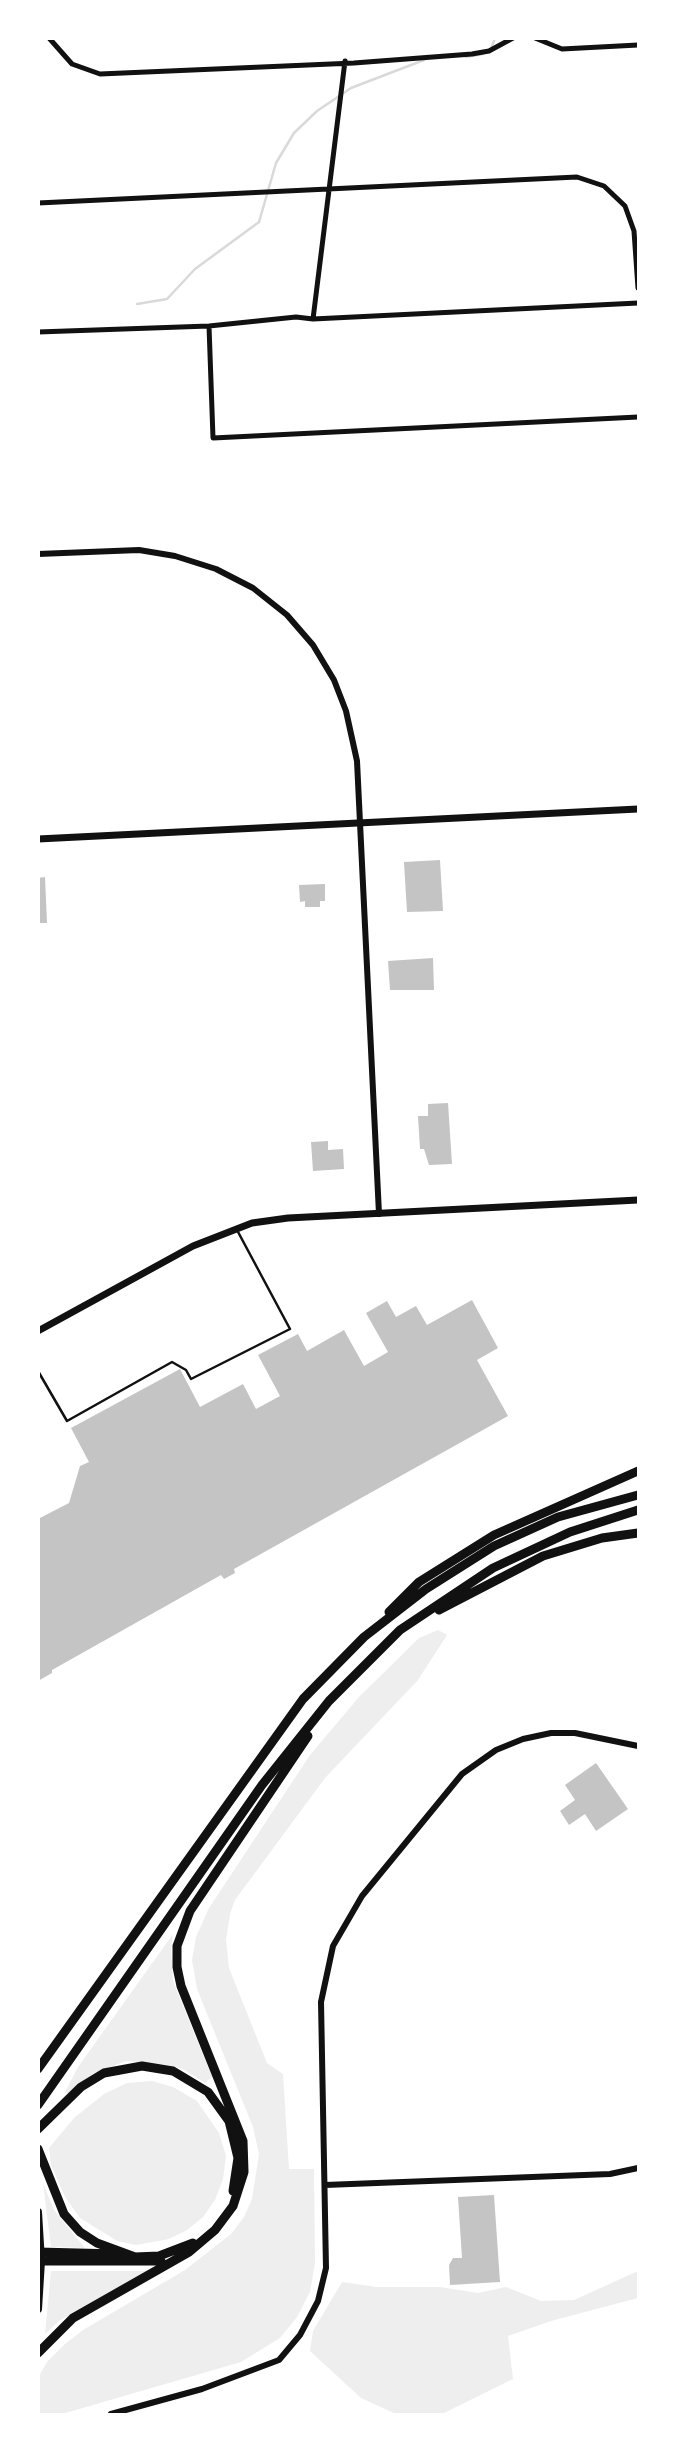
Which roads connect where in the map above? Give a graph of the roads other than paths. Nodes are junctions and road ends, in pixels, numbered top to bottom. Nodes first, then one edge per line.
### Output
1 (49, 38) edge
2 (513, 38) edge
3 (535, 38) edge
4 (639, 45) edge
5 (345, 61) junction
6 (330, 190) junction
7 (38, 204) edge
8 (639, 288) edge
9 (639, 303) edge
10 (313, 318) junction
11 (209, 326) junction
12 (38, 332) edge
13 (639, 416) edge
14 (38, 554) edge
15 (639, 809) edge
16 (360, 823) junction
17 (38, 839) edge
18 (639, 1200) edge
19 (379, 1214) junction
20 (236, 1228) junction
21 (38, 1331) edge
22 (38, 1371) edge
23 (639, 1471) edge
24 (639, 1494) edge
25 (639, 1510) edge
26 (639, 1533) edge
27 (400, 1630) junction
28 (364, 1637) junction
29 (328, 1702) junction
30 (639, 1746) edge
31 (38, 2069) edge
32 (39, 2104) edge
33 (40, 2128) edge
34 (38, 2149) edge
35 (639, 2168) edge
36 (325, 2185) junction
37 (38, 2212) edge
38 (189, 2252) junction
39 (123, 2254) junction
40 (40, 2256) edge
41 (38, 2309) edge
42 (38, 2353) edge
43 (111, 2414) edge

1 - 5 street
2 - 5 street
3 - 4 street
5 - 6 street
6 - 7 street
6 - 8 street
6 - 10 street
9 - 10 street
10 - 11 street
11 - 12 street
11 - 13 street
14 - 16 street
15 - 16 main road
16 - 17 main road
16 - 19 street
18 - 19 main road
19 - 20 main road
20 - 21 main road
20 - 22 lane
23 - 28 highway
24 - 28 highway
25 - 27 highway
26 - 27 highway
27 - 29 highway
28 - 31 highway
29 - 32 highway
29 - 38 highway
30 - 36 street
33 - 39 highway
34 - 39 highway
35 - 36 street
36 - 43 street
37 - 40 main road
38 - 40 highway
38 - 42 highway
39 - 40 highway
40 - 41 main road

